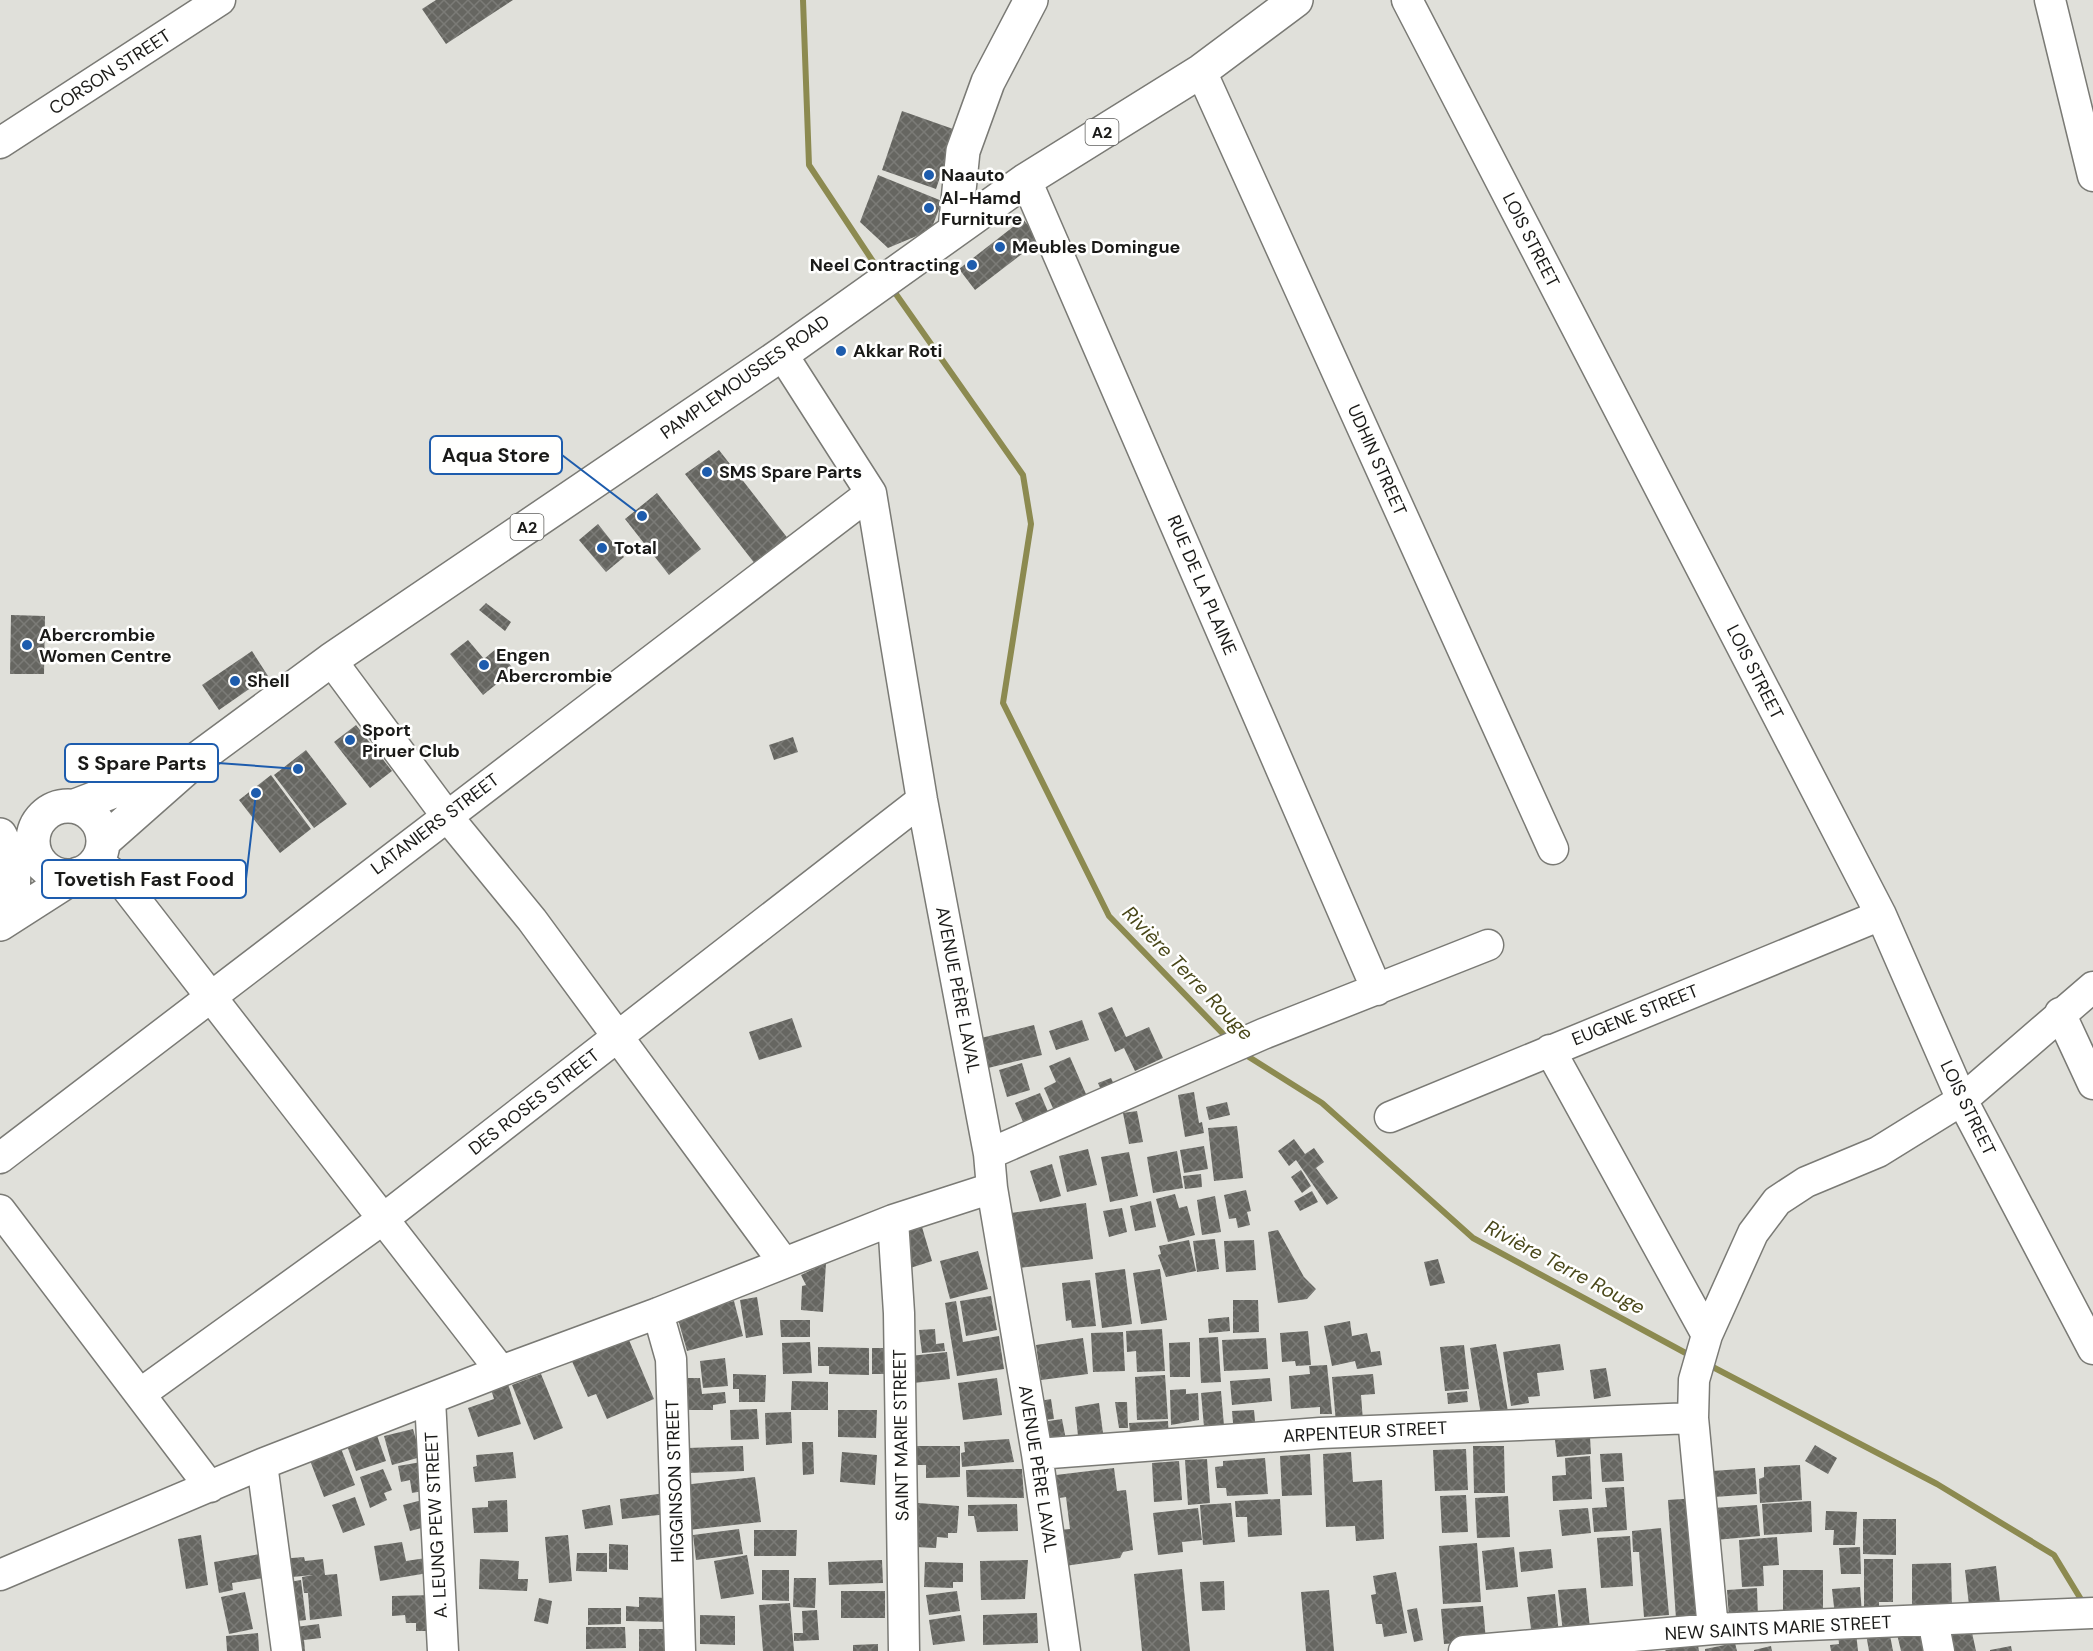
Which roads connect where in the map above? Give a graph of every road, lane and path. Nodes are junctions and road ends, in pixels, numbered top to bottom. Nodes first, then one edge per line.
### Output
1 (1031, 0) edge
2 (1296, 0) edge
3 (1407, 0) edge
4 (2050, 0) edge
5 (207, 3) edge
6 (1201, 71) junction
7 (0, 143) edge
8 (2093, 176) edge
9 (1026, 180) junction
10 (955, 230) junction
11 (782, 354) junction
12 (871, 493) junction
13 (331, 660) junction
14 (197, 759) junction
15 (922, 801) junction
16 (60, 810) junction
17 (0, 813) edge
18 (446, 815) junction
19 (0, 833) edge
20 (1553, 849) dead end
21 (36, 856) junction
22 (92, 859) junction
23 (1881, 915) junction
24 (4, 917) edge
25 (1488, 945) dead end
26 (2093, 987) edge
27 (1377, 990) junction
28 (212, 996) junction
29 (2060, 1013) junction
30 (618, 1038) junction
31 (1550, 1050) junction
32 (2093, 1084) edge
33 (1962, 1100) junction
34 (1390, 1117) dead end
35 (989, 1154) junction
36 (0, 1158) edge
37 (992, 1188) junction
38 (0, 1210) edge
39 (383, 1219) junction
40 (893, 1220) junction
41 (784, 1263) junction
42 (658, 1313) junction
43 (2093, 1348) edge
44 (1701, 1356) junction
45 (501, 1371) junction
46 (140, 1394) junction
47 (430, 1399) junction
48 (1693, 1418) junction
49 (1036, 1454) junction
50 (262, 1464) junction
51 (210, 1487) junction
52 (0, 1575) edge
53 (2093, 1613) edge
54 (1933, 1620) junction
55 (1713, 1629) junction
56 (287, 1651) edge
57 (443, 1651) edge
58 (680, 1651) edge
59 (904, 1651) edge
60 (1065, 1651) edge
61 (1464, 1651) edge
62 (1939, 1651) edge

1 - 10 main road
2 - 6 main road, PAMPLEMOUSSES ROAD / A2
3 - 23 street, LOIS STREET
4 - 8 street
5 - 7 street, CORSON STREET
6 - 9 main road, PAMPLEMOUSSES ROAD / A2
6 - 20 street, UDHIN STREET
9 - 10 main road, PAMPLEMOUSSES ROAD / A2
9 - 27 street, RUE DE LA PLAINE
10 - 11 main road, PAMPLEMOUSSES ROAD / A2
11 - 12 street, AVENUE PÈRE LAVAL
11 - 13 main road, PAMPLEMOUSSES ROAD / A2
12 - 15 street, AVENUE PÈRE LAVAL
12 - 18 street, LATANIERS STREET
13 - 14 main road, PAMPLEMOUSSES ROAD / A2
13 - 18 street
14 - 16 main road, PAMPLEMOUSSES ROAD / A2
14 - 22 main road, PAMPLEMOUSSES ROAD / A2
15 - 30 street, DES ROSES STREET
15 - 35 street, AVENUE PÈRE LAVAL
16 - 17 main road, A2
16 - 21 main road
16 - 22 main road
18 - 28 street, LATANIERS STREET
18 - 30 street
19 - 21 main road
19 - 24 main road
21 - 22 main road
21 - 24 main road
22 - 24 main road, PAMPLEMOUSSES ROAD
22 - 28 street
23 - 31 street, EUGENE STREET
23 - 33 street, LOIS STREET
25 - 27 street
26 - 29 street
27 - 35 street
28 - 36 street, LATANIERS STREET
28 - 39 street
29 - 32 street
29 - 33 street
30 - 39 street, DES ROSES STREET
30 - 41 street
31 - 34 street, EUGENE STREET
31 - 44 street
33 - 43 street, LOIS STREET
33 - 44 street
35 - 37 street, AVENUE PÈRE LAVAL
37 - 40 street
37 - 49 street, AVENUE PÈRE LAVAL
38 - 46 street
39 - 45 street
39 - 46 street, DES ROSES STREET
40 - 41 street
40 - 59 street, SAINT MARIE STREET
41 - 42 street
42 - 45 street
42 - 58 street, HIGGINSON STREET
44 - 48 street
45 - 47 street
46 - 51 street
47 - 50 street
47 - 57 street, A. LEUNG PEW STREET
48 - 49 street, ARPENTEUR STREET
48 - 55 street
49 - 60 street, AVENUE PÈRE LAVAL
50 - 51 street
50 - 56 street
51 - 52 street
53 - 54 street, NEW SAINTS MARIE STREET
54 - 55 street, NEW SAINTS MARIE STREET
54 - 62 street
55 - 61 street, NEW SAINTS MARIE STREET

